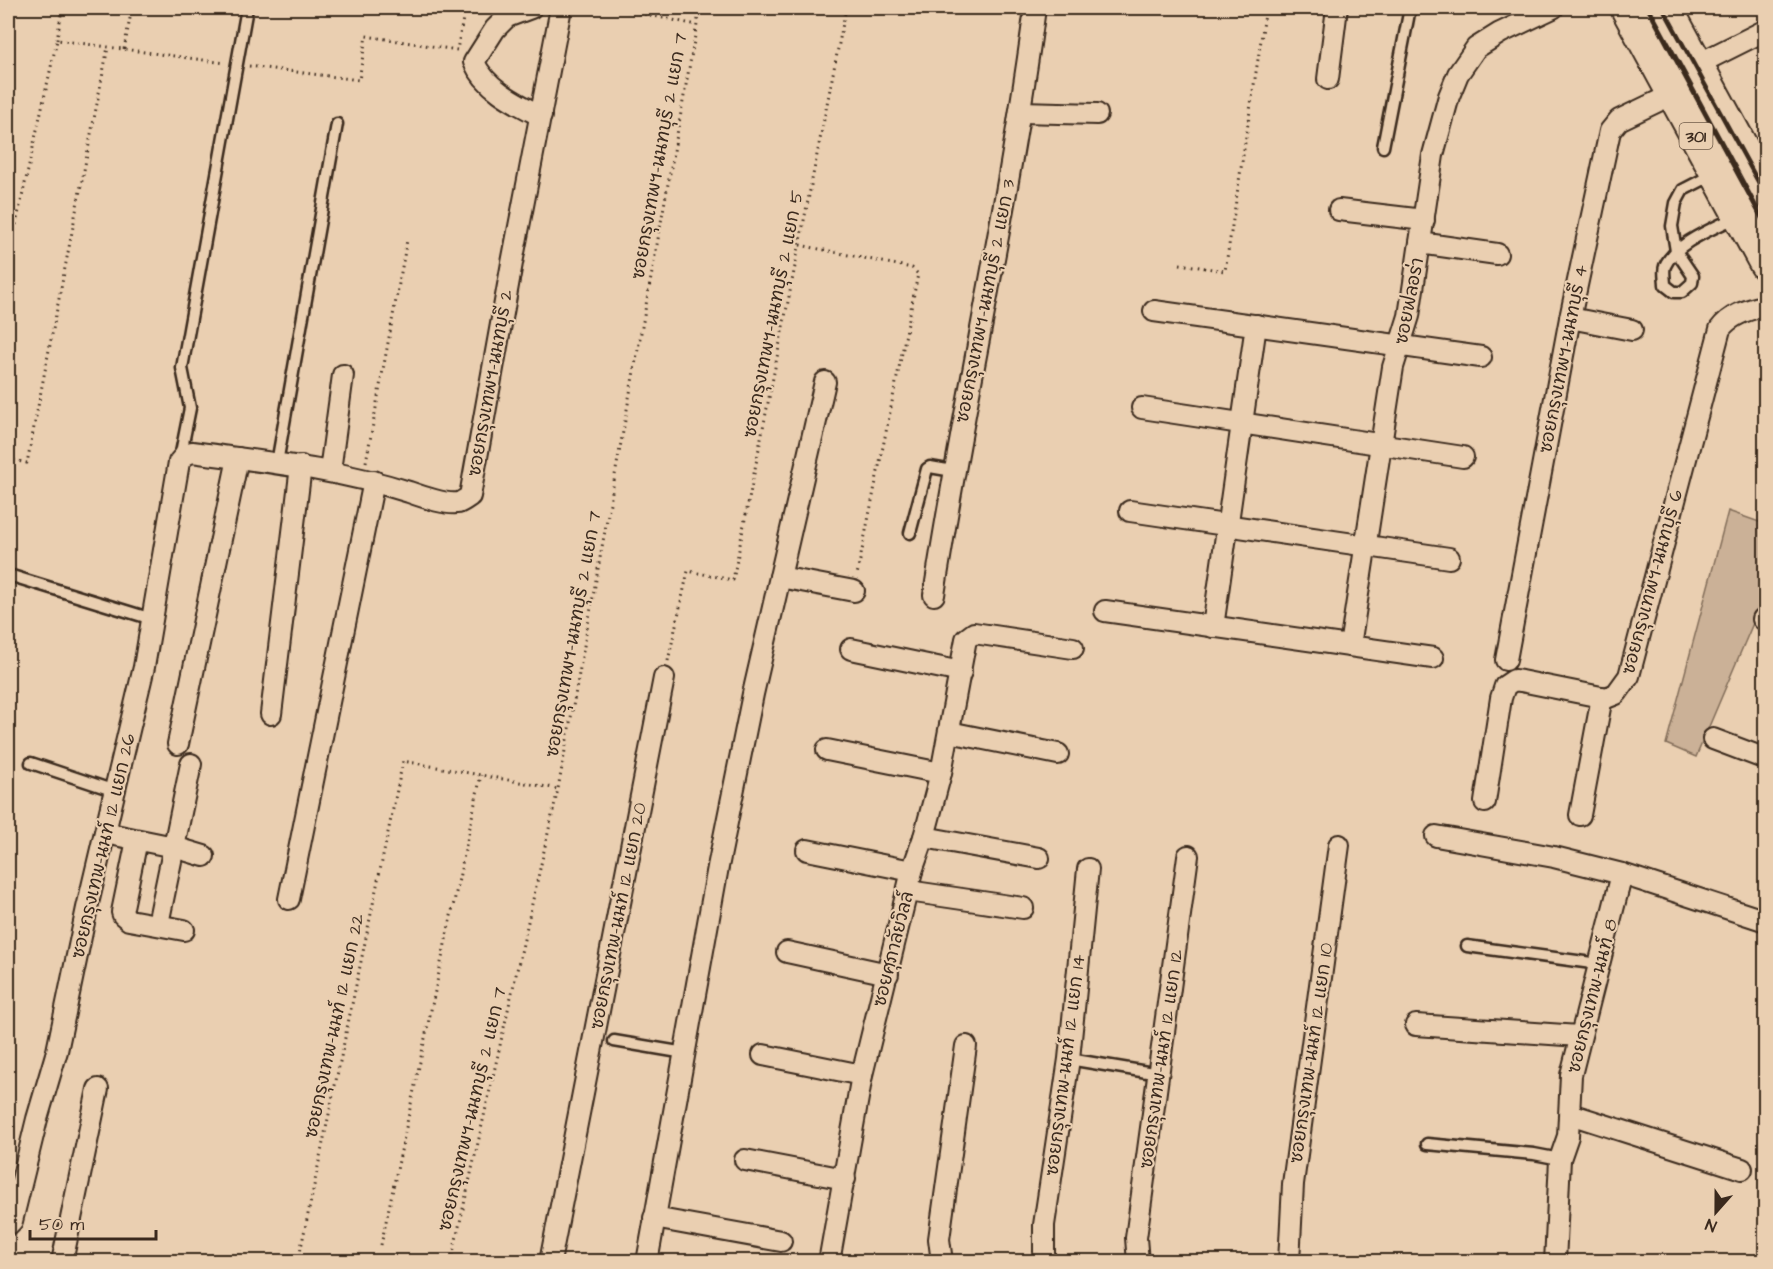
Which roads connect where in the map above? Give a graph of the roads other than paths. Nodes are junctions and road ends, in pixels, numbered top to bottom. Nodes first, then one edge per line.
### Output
1 (247, 8) edge
2 (531, 8) edge
3 (561, 8) edge
4 (1035, 8) edge
5 (1337, 8) edge
6 (1410, 8) edge
7 (1553, 8) edge
8 (1627, 8) edge
9 (1666, 8) edge
10 (1766, 30) edge
11 (1696, 65) junction
12 (1328, 79) dead end
13 (1673, 94) junction
14 (1021, 112) junction
15 (1097, 114) dead end
16 (541, 116) junction
17 (337, 124) dead end
18 (1383, 147) dead end
19 (1716, 172) junction
20 (1766, 192) edge
21 (1339, 210) dead end
22 (1739, 216) junction
23 (1424, 220) junction
24 (1420, 243) junction
25 (1497, 254) dead end
26 (1766, 264) edge
27 (1766, 305) edge
28 (1154, 311) dead end
29 (1570, 318) junction
30 (1256, 325) junction
31 (1632, 330) dead end
32 (1401, 346) junction
33 (1481, 357) dead end
34 (343, 375) dead end
35 (825, 382) dead end
36 (1142, 408) dead end
37 (1242, 423) junction
38 (1381, 445) junction
39 (1463, 457) dead end
40 (238, 458) junction
41 (179, 462) junction
42 (277, 463) junction
43 (301, 466) junction
44 (330, 471) junction
45 (953, 471) junction
46 (368, 480) junction
47 (1130, 511) dead end
48 (1227, 525) junction
49 (910, 532) dead end
50 (1365, 546) junction
51 (1449, 558) dead end
52 (12, 576) dead end
53 (780, 577) junction
54 (854, 591) road end
55 (934, 595) dead end
56 (1105, 611) dead end
57 (152, 619) junction
58 (1213, 627) junction
59 (1350, 646) junction
60 (1073, 648) dead end
61 (851, 649) dead end
62 (1433, 658) dead end
63 (1506, 660) dead end
64 (961, 672) junction
65 (664, 678) road end
66 (1602, 697) junction
67 (271, 714) dead end
68 (949, 732) junction
69 (1713, 739) dead end
70 (178, 744) dead end
71 (827, 750) dead end
72 (1058, 754) dead end
73 (1766, 759) edge
74 (31, 762) dead end
75 (191, 764) dead end
76 (941, 773) junction
77 (115, 791) junction
78 (1485, 802) dead end
79 (1580, 816) dead end
80 (105, 833) junction
81 (1436, 836) dead end
82 (924, 837) junction
83 (137, 840) junction
84 (1339, 845) dead end
85 (174, 847) junction
86 (807, 850) dead end
87 (204, 856) dead end
88 (1188, 856) dead end
89 (1039, 858) dead end
90 (1088, 869) dead end
91 (912, 871) junction
92 (1622, 874) junction
93 (908, 891) junction
94 (289, 899) dead end
95 (1023, 908) dead end
96 (1766, 921) edge
97 (158, 924) junction
98 (184, 930) dead end
99 (1467, 946) dead end
100 (787, 952) dead end
101 (1599, 964) junction
102 (888, 974) junction
103 (1416, 1025) dead end
104 (1580, 1036) junction
105 (614, 1041) dead end
106 (966, 1046) dead end
107 (685, 1053) junction
108 (763, 1055) dead end
109 (1069, 1059) junction
110 (1159, 1074) junction
111 (862, 1075) junction
112 (99, 1089) dead end
113 (1570, 1114) junction
114 (1427, 1144) dead end
115 (1560, 1159) junction
116 (745, 1160) dead end
117 (1743, 1169) dead end
118 (844, 1179) junction
119 (654, 1218) junction
120 (8, 1226) edge
121 (781, 1241) dead end
122 (62, 1262) edge
123 (550, 1262) edge
124 (647, 1262) edge
125 (829, 1262) edge
126 (942, 1262) edge
127 (1044, 1262) edge
128 (1138, 1262) edge
129 (1289, 1262) edge
130 (1555, 1262) edge

1 - 41 lane
2 - 16 street
3 - 16 street, ซอยกรุงเทพฯ-นนทบุรี 2
4 - 14 street, ซอยกรุงเทพฯ-นนทบุรี 2 แยก 3
5 - 12 street
6 - 18 lane
7 - 23 street, ซอยฟลอร่า
8 - 13 main road, 301
9 - 11 main road, 301
10 - 11 street
11 - 20 main road, 301
13 - 19 main road, 301
13 - 29 street, ซอยกรุงเทพฯ-นนทบุรี 4
14 - 15 street
14 - 45 street, ซอยกรุงเทพฯ-นนทบุรี 2 แยก 3
16 - 46 street, ซอยกรุงเทพฯ-นนทบุรี 2
17 - 42 lane
19 - 22 main road, 301
19 - 22 lane
21 - 23 street
22 - 26 main road, 301
23 - 24 street, ซอยฟลอร่า
24 - 25 street
24 - 32 street, ซอยฟลอร่า
27 - 66 street, ซอยกรุงเทพฯ-นนทบุรี 6
28 - 30 street
29 - 31 street
29 - 63 street, ซอยกรุงเทพฯ-นนทบุรี 4
30 - 32 street
30 - 37 street
32 - 33 street
32 - 38 street, ซอยฟลอร่า
34 - 44 street
35 - 53 street
36 - 37 street
37 - 38 street
37 - 48 street
38 - 39 street
38 - 50 street, ซอยฟลอร่า
40 - 41 street, ซอยกรุงเทพฯ-นนทบุรี 2
40 - 42 street, ซอยกรุงเทพฯ-นนทบุรี 2
40 - 70 street
41 - 57 street, ซอยกรุงเทพ-นนท์ 12 แยก 26
42 - 43 street, ซอยกรุงเทพฯ-นนทบุรี 2
43 - 44 street, ซอยกรุงเทพฯ-นนทบุรี 2
43 - 67 street
44 - 46 street, ซอยกรุงเทพฯ-นนทบุรี 2
45 - 49 lane
45 - 55 street, ซอยกรุงเทพฯ-นนทบุรี 2 แยก 3
46 - 94 street
47 - 48 street
48 - 50 street
48 - 58 street
50 - 51 street
50 - 59 street, ซอยฟลอร่า
52 - 57 lane
53 - 54 street
53 - 107 street
56 - 58 street
57 - 77 street, ซอยกรุงเทพ-นนท์ 12 แยก 26
58 - 59 street
59 - 62 street
60 - 64 street, ซอยศุภาลัยวิลล์
61 - 64 street
64 - 68 street, ซอยศุภาลัยวิลล์
65 - 123 street, ซอยกรุงเทพ-นนท์ 12 แยก 20
66 - 78 street
66 - 79 street
68 - 72 street
68 - 76 street, ซอยศุภาลัยวิลล์
69 - 73 street
71 - 76 street
74 - 77 lane
75 - 85 street
76 - 82 street, ซอยศุภาลัยวิลล์
77 - 80 street, ซอยกรุงเทพ-นนท์ 12 แยก 26
80 - 83 street
80 - 120 street, ซอยกรุงเทพ-นนท์ 12 แยก 26
81 - 92 street
82 - 89 street
82 - 91 street, ซอยศุภาลัยวิลล์
83 - 85 street
83 - 97 street
84 - 129 street, ซอยกรุงเทพ-นนท์ 12 แยก 10
85 - 87 street
85 - 97 street
86 - 91 street
88 - 110 street, ซอยกรุงเทพ-นนท์ 12 แยก 12
90 - 109 street, ซอยกรุงเทพ-นนท์ 12 แยก 14
91 - 93 street, ซอยศุภาลัยวิลล์
92 - 96 street
92 - 101 street, ซอยกรุงเทพ-นนท์ 8
93 - 95 street
93 - 102 street, ซอยศุภาลัยวิลล์
97 - 98 street
99 - 101 lane
100 - 102 street
101 - 104 street, ซอยกรุงเทพ-นนท์ 8
102 - 111 street, ซอยศุภาลัยวิลล์
103 - 104 street
104 - 113 street, ซอยกรุงเทพ-นนท์ 8
105 - 107 lane
106 - 126 street
107 - 119 street
108 - 111 street
109 - 110 lane
109 - 127 street, ซอยกรุงเทพ-นนท์ 12 แยก 14
110 - 128 street, ซอยกรุงเทพ-นนท์ 12 แยก 12
111 - 118 street, ซอยศุภาลัยวิลล์
112 - 122 street
113 - 115 street, ซอยกรุงเทพ-นนท์ 8
113 - 117 street
114 - 115 lane
115 - 130 street, ซอยกรุงเทพ-นนท์ 8
116 - 118 street
118 - 125 street, ซอยศุภาลัยวิลล์
119 - 121 street
119 - 124 street

